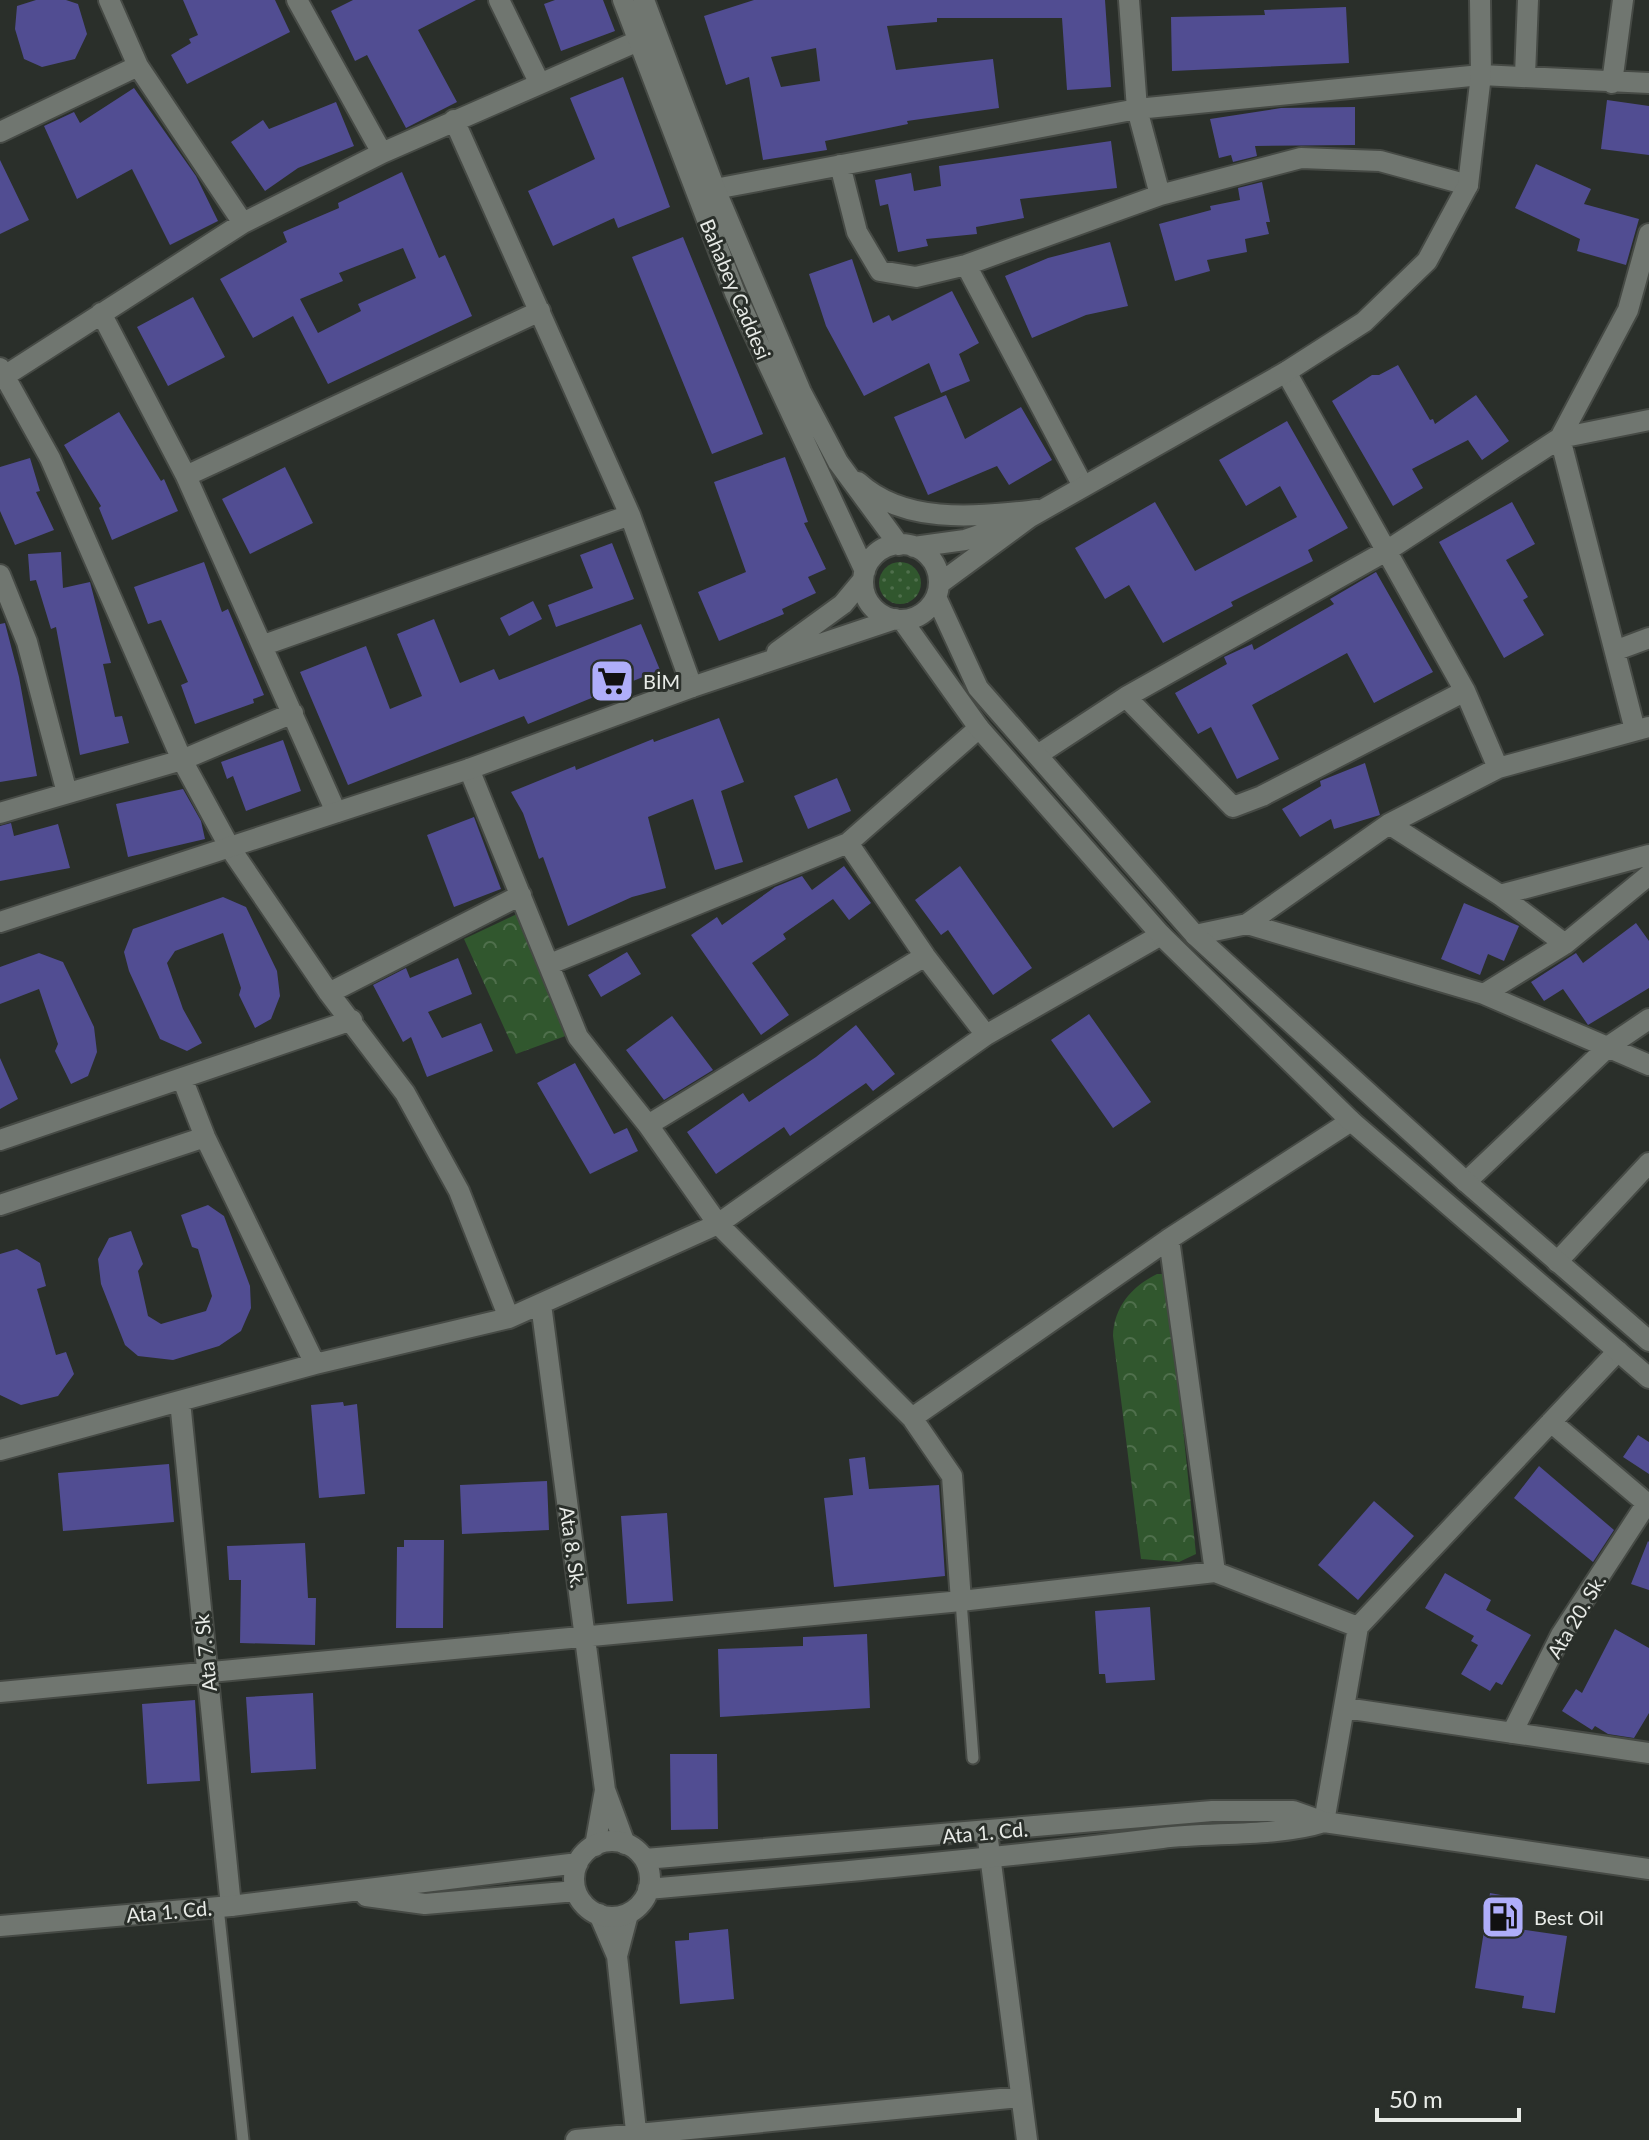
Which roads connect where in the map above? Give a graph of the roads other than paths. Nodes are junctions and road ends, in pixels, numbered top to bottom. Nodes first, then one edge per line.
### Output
1 (109, 0) edge
2 (297, 0) edge
3 (499, 0) edge
4 (623, 0) edge
5 (644, 0) edge
6 (1129, 0) edge
7 (1480, 0) edge
8 (1528, 0) edge
9 (1623, 0) edge
10 (638, 41) junction
11 (138, 66) junction
12 (1481, 75) junction
13 (1525, 75) junction
14 (539, 82) junction
15 (1612, 83) junction
16 (1649, 83) edge
17 (1137, 109) junction
18 (454, 120) junction
19 (0, 132) edge
20 (382, 153) junction
21 (840, 165) junction
22 (1468, 185) junction
23 (715, 189) junction
24 (1160, 195) junction
25 (243, 223) junction
26 (1649, 234) edge
27 (966, 265) junction
28 (540, 311) junction
29 (101, 313) junction
30 (1286, 372) junction
31 (2, 374) edge
32 (1649, 420) edge
33 (1560, 438) junction
34 (838, 462) junction
35 (186, 476) junction
36 (1083, 486) junction
37 (1036, 513) junction
38 (630, 515) junction
39 (907, 546) junction
40 (1388, 550) junction
41 (0, 575) edge
42 (864, 576) junction
43 (937, 590) junction
44 (898, 620) junction
45 (1649, 638) edge
46 (264, 645) junction
47 (1617, 650) junction
48 (765, 662) junction
49 (692, 687) junction
50 (1465, 691) junction
51 (1126, 697) junction
52 (293, 713) junction
53 (979, 728) junction
54 (1642, 729) edge
55 (1039, 754) junction
56 (182, 760) junction
57 (1498, 768) junction
58 (469, 769) junction
59 (67, 793) junction
60 (336, 812) junction
61 (0, 813) edge
62 (1389, 824) junction
63 (848, 843) junction
64 (230, 848) junction
65 (1649, 855) edge
66 (1649, 875) edge
67 (521, 895) junction
68 (1500, 895) junction
69 (0, 922) edge
70 (1247, 924) junction
71 (1161, 935) junction
72 (1195, 935) junction
73 (1565, 944) junction
74 (925, 956) junction
75 (550, 964) junction
76 (329, 993) junction
77 (1484, 994) junction
78 (1649, 1019) edge
79 (352, 1020) junction
80 (986, 1035) junction
81 (1609, 1046) junction
82 (1649, 1065) edge
83 (182, 1078) junction
84 (1351, 1121) junction
85 (648, 1125) junction
86 (205, 1137) junction
87 (0, 1140) edge
88 (1649, 1163) edge
89 (1466, 1182) junction
90 (0, 1205) edge
91 (718, 1224) junction
92 (1169, 1239) junction
93 (1557, 1262) junction
94 (541, 1304) junction
95 (509, 1318) junction
96 (1649, 1341) edge
97 (1618, 1351) junction
98 (315, 1364) junction
99 (1649, 1378) edge
100 (180, 1401) junction
101 (912, 1418) junction
102 (1551, 1422) junction
103 (0, 1450) edge
104 (1648, 1504) edge
105 (1215, 1572) junction
106 (961, 1601) junction
107 (1358, 1627) junction
108 (586, 1638) junction
109 (207, 1673) junction
110 (0, 1692) edge
111 (1345, 1708) junction
112 (1512, 1733) junction
113 (1649, 1753) edge
114 (973, 1758) dead end
115 (605, 1790) junction
116 (1324, 1822) junction
117 (987, 1832) junction
118 (625, 1844) junction
119 (595, 1846) junction
120 (645, 1859) junction
121 (991, 1859) junction
122 (578, 1863) junction
123 (1649, 1869) edge
124 (648, 1889) junction
125 (576, 1891) junction
126 (339, 1893) junction
127 (224, 1906) junction
128 (599, 1914) junction
129 (628, 1914) junction
130 (0, 1926) edge
131 (617, 1956) junction
132 (1021, 2097) junction
133 (636, 2137) edge
134 (243, 2140) edge
135 (576, 2140) edge
136 (1027, 2140) edge

1 - 11 street
2 - 20 street
3 - 14 street
4 - 10 street, Bahabey Caddesi
5 - 23 street, Bahabey Caddesi
6 - 17 street
7 - 12 street
8 - 13 street
9 - 15 street
10 - 14 street
10 - 42 street, Bahabey Caddesi
11 - 19 street
11 - 25 street
12 - 13 street
12 - 17 street
12 - 22 street
13 - 15 street
14 - 18 street
15 - 16 street
17 - 21 street
17 - 24 street
18 - 20 street
18 - 28 street
20 - 25 street
21 - 23 street
21 - 27 street
22 - 24 street
22 - 30 street
23 - 34 street, Bahabey Caddesi
24 - 27 street
25 - 29 street
26 - 33 street
27 - 36 street
28 - 35 street
28 - 38 street
29 - 31 street
29 - 35 street
30 - 36 street
30 - 40 street
31 - 56 street
32 - 33 street
33 - 40 street
33 - 47 street
34 - 37 street
34 - 39 street, Bahabey Caddesi
35 - 46 street
36 - 37 street
37 - 39 street
37 - 43 street
38 - 46 street
38 - 49 street
39 - 42 street
39 - 43 street
40 - 50 street
40 - 51 street
41 - 59 street
42 - 44 street
42 - 48 street
43 - 44 street
43 - 55 street
44 - 48 street
44 - 53 street
45 - 47 street
46 - 52 street
47 - 54 street
48 - 49 street
49 - 58 street
50 - 51 street
50 - 57 street
51 - 55 street
52 - 56 street
52 - 60 street
53 - 63 street
53 - 71 street
54 - 57 street
55 - 72 street
56 - 59 street
56 - 64 street
57 - 62 street
58 - 60 street
58 - 67 street
59 - 61 street
60 - 64 street
62 - 68 street
62 - 70 street
63 - 74 street
63 - 75 street
64 - 69 street
64 - 76 street
65 - 68 street
66 - 73 street
67 - 75 street
67 - 76 street
68 - 73 street
70 - 72 street
70 - 77 street
71 - 80 street
71 - 84 street
72 - 89 street
73 - 77 street
74 - 80 street
74 - 85 street
75 - 85 street
76 - 79 street
77 - 81 street
78 - 81 street
79 - 83 street
79 - 95 street
80 - 91 street
81 - 82 street
81 - 89 street
83 - 86 street
83 - 87 street
84 - 92 street
84 - 97 street
85 - 91 street
86 - 90 street
86 - 98 street
88 - 93 street
89 - 93 street
91 - 94 street
91 - 101 street
92 - 101 street
92 - 105 street
93 - 96 street
94 - 95 street
94 - 108 street, Ata 8. Sk.
95 - 98 street
97 - 99 street
97 - 102 street
98 - 100 street
100 - 103 street
100 - 109 street, Ata 7. Sk
101 - 106 street
102 - 104 street
102 - 107 street
104 - 112 street, Ata 20. Sk.
105 - 106 street
105 - 107 street
106 - 108 street
106 - 114 lane
107 - 111 street
108 - 109 street
108 - 115 street, Ata 8. Sk.
109 - 110 street
109 - 127 street, Ata 7. Sk
111 - 112 street
111 - 116 street
112 - 113 street
115 - 118 street
115 - 119 street
116 - 117 street, Ata 1. Cd.
116 - 121 street, Ata 1. Cd.
116 - 123 street, Ata 1. Cd.
117 - 120 street, Ata 1. Cd.
117 - 121 street
118 - 119 street
118 - 120 street
119 - 122 street
120 - 124 street
121 - 124 street, Ata 1. Cd.
121 - 132 street
122 - 125 street
122 - 126 street, Ata 1. Cd.
124 - 129 street
125 - 126 street, Ata 1. Cd.
125 - 128 street
126 - 127 street, Ata 1. Cd.
127 - 130 street, Ata 1. Cd.
127 - 134 lane
128 - 129 street
128 - 131 street
129 - 131 street
131 - 133 street
132 - 133 street
132 - 136 street
133 - 135 street

